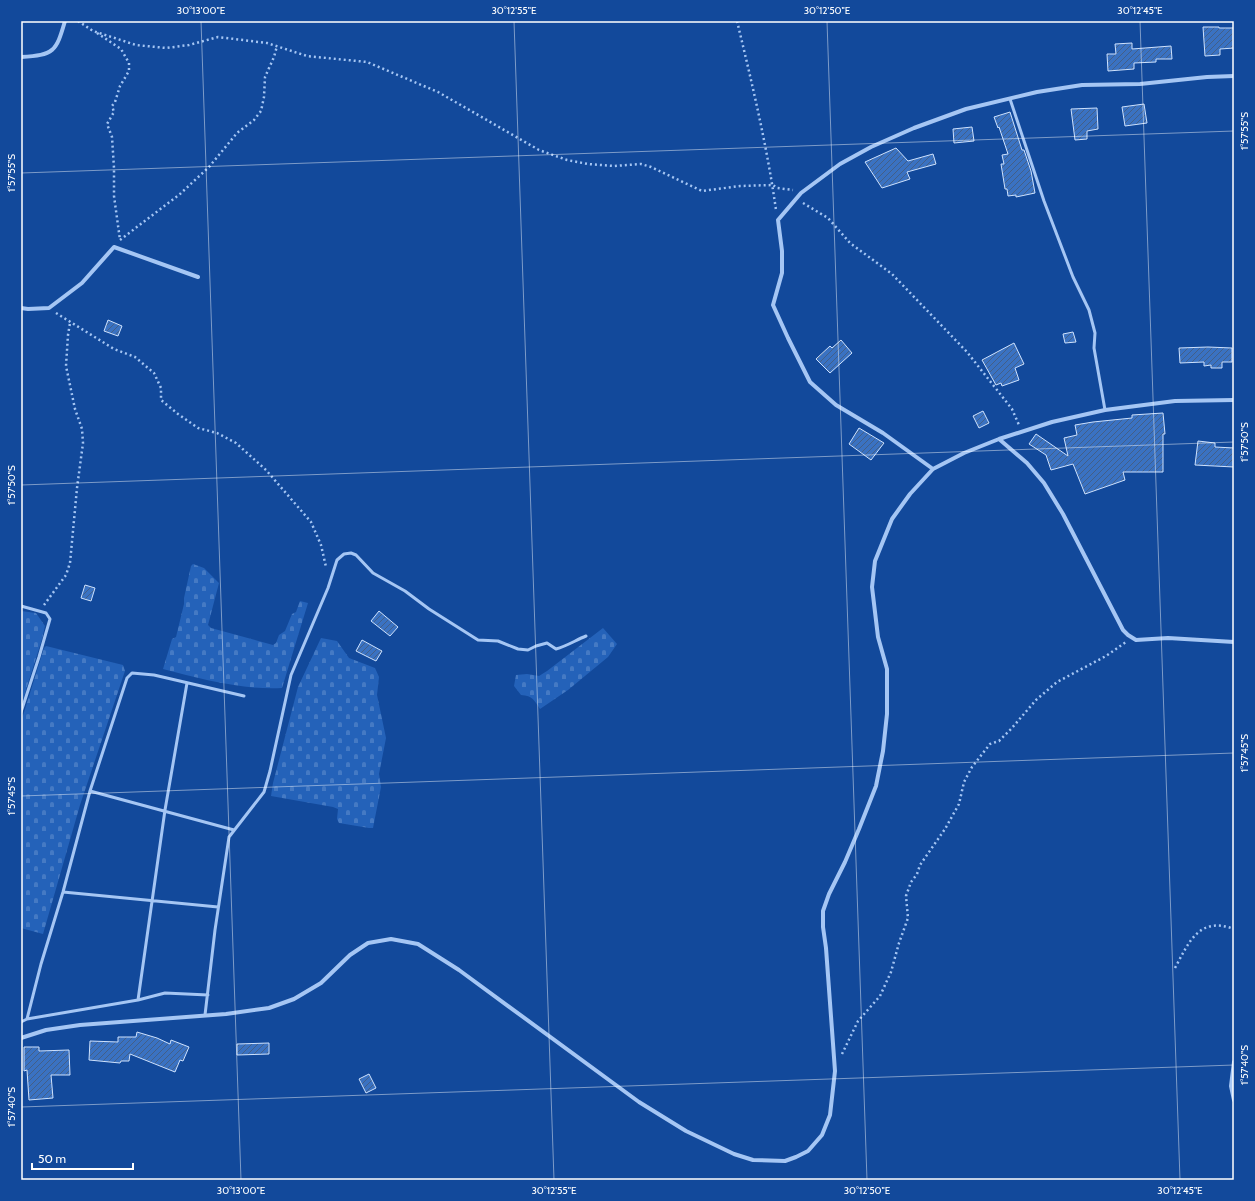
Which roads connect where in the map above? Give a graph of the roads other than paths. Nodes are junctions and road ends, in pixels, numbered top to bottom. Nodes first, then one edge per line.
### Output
1 (65, 21) edge
2 (21, 57) edge
3 (1234, 76) edge
4 (1010, 98) junction
5 (198, 277) dead end
6 (21, 308) edge
7 (1234, 400) edge
8 (1104, 410) junction
9 (999, 439) junction
10 (933, 469) junction
11 (21, 606) edge
12 (586, 636) dead end
13 (1234, 642) edge
14 (187, 683) junction
15 (244, 696) dead end
16 (21, 712) edge
17 (90, 791) junction
18 (164, 810) junction
19 (234, 830) junction
20 (64, 892) junction
21 (152, 901) junction
22 (218, 907) junction
23 (208, 995) junction
24 (138, 1000) junction
25 (205, 1015) junction
26 (27, 1019) junction
27 (21, 1022) edge
28 (21, 1038) edge
29 (1234, 1062) edge
30 (1234, 1100) edge

1 - 2 street
3 - 4 street
4 - 8 lane
4 - 10 street
5 - 6 street
7 - 8 street
8 - 9 street
9 - 10 street
9 - 13 street
10 - 25 street
11 - 16 lane
12 - 19 lane
14 - 15 lane
14 - 17 lane
14 - 18 lane
17 - 18 lane
17 - 20 lane
18 - 19 lane
18 - 21 lane
19 - 22 lane
20 - 21 lane
20 - 26 lane
21 - 22 lane
21 - 24 lane
22 - 23 lane
23 - 24 lane
23 - 25 lane
24 - 26 lane
25 - 28 street
26 - 27 lane
29 - 30 street

